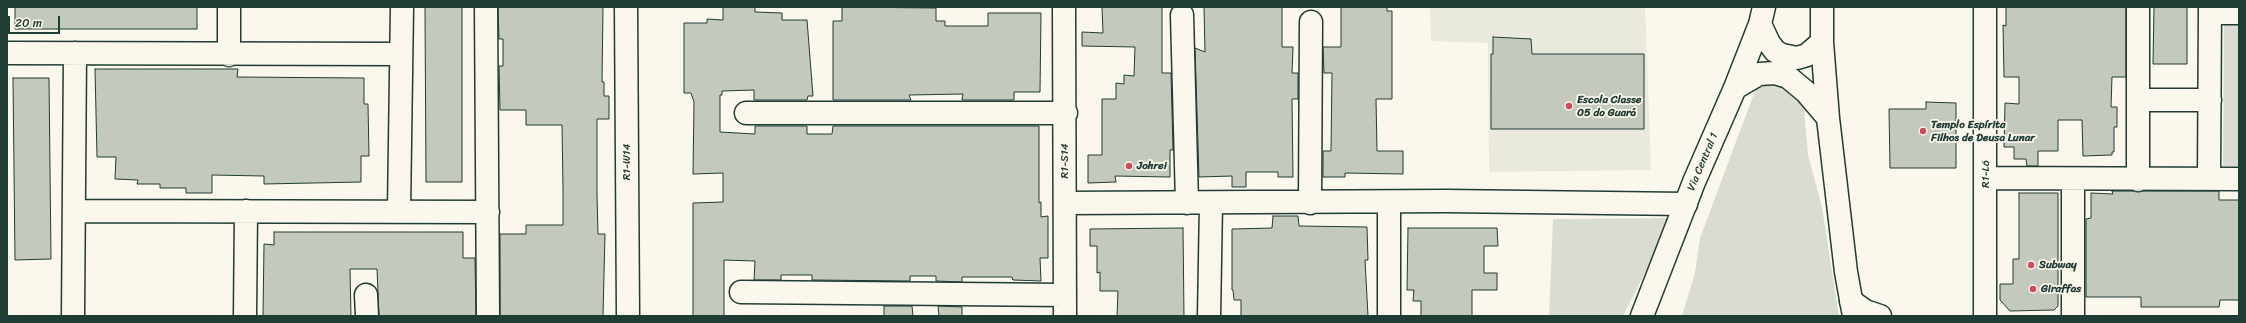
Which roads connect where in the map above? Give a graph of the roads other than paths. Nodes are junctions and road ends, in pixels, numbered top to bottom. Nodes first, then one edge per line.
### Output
1 (229, 7) edge
2 (402, 7) edge
3 (486, 7) edge
4 (626, 7) edge
5 (1064, 7) edge
6 (1822, 7) edge
7 (1986, 7) edge
8 (2138, 7) edge
9 (2210, 10) edge
10 (2239, 13) edge
11 (1182, 15) dead end
12 (1762, 15) edge
13 (1311, 22) dead end
14 (1822, 42) junction
15 (7, 53) edge
16 (75, 53) junction
17 (401, 54) junction
18 (229, 55) junction
19 (1735, 88) junction
20 (2138, 100) junction
21 (2210, 100) junction
22 (746, 113) dead end
23 (1066, 113) junction
24 (1828, 118) junction
25 (1986, 178) junction
26 (2073, 179) junction
27 (2209, 179) junction
28 (2239, 179) edge
29 (2138, 180) junction
30 (1389, 202) junction
31 (1065, 203) junction
32 (1187, 203) junction
33 (1310, 203) junction
34 (1211, 204) junction
35 (1686, 204) junction
36 (74, 210) junction
37 (399, 210) junction
38 (246, 211) junction
39 (488, 212) junction
40 (741, 292) dead end
41 (366, 294) dead end
42 (1065, 295) junction
43 (1853, 308) edge
44 (73, 316) edge
45 (245, 316) edge
46 (367, 316) edge
47 (488, 316) edge
48 (628, 316) edge
49 (1065, 316) edge
50 (1209, 316) edge
51 (1389, 316) edge
52 (1642, 316) edge
53 (1880, 316) edge
54 (1985, 316) edge
55 (2073, 316) edge

1 - 18 street
2 - 17 street
3 - 39 street
4 - 48 street, R1-W14
5 - 23 street, R1-S14
6 - 14 street
7 - 25 street, R1-L6
8 - 20 street
9 - 10 street
9 - 21 street
11 - 32 street
12 - 14 street
12 - 19 street, Via Central 1
13 - 33 street
14 - 24 street
15 - 16 street
16 - 18 street
16 - 36 street
17 - 18 street
17 - 37 street
19 - 24 street
19 - 35 street, Via Central 1
20 - 21 street
20 - 29 street
21 - 27 street
22 - 23 street
23 - 31 street, R1-S14
24 - 43 street
25 - 26 street
25 - 54 street, R1-L6
26 - 29 street
26 - 55 street
27 - 28 street
27 - 29 street
30 - 33 street
30 - 35 street
30 - 51 street
31 - 32 street
31 - 42 street, R1-S14
32 - 34 street
33 - 34 street
34 - 50 street
35 - 52 street, Via Central 1
36 - 38 street
36 - 44 street
37 - 38 street
37 - 39 street
38 - 45 street
39 - 47 street
40 - 42 street
41 - 46 street
42 - 49 street, R1-S14
43 - 53 street

